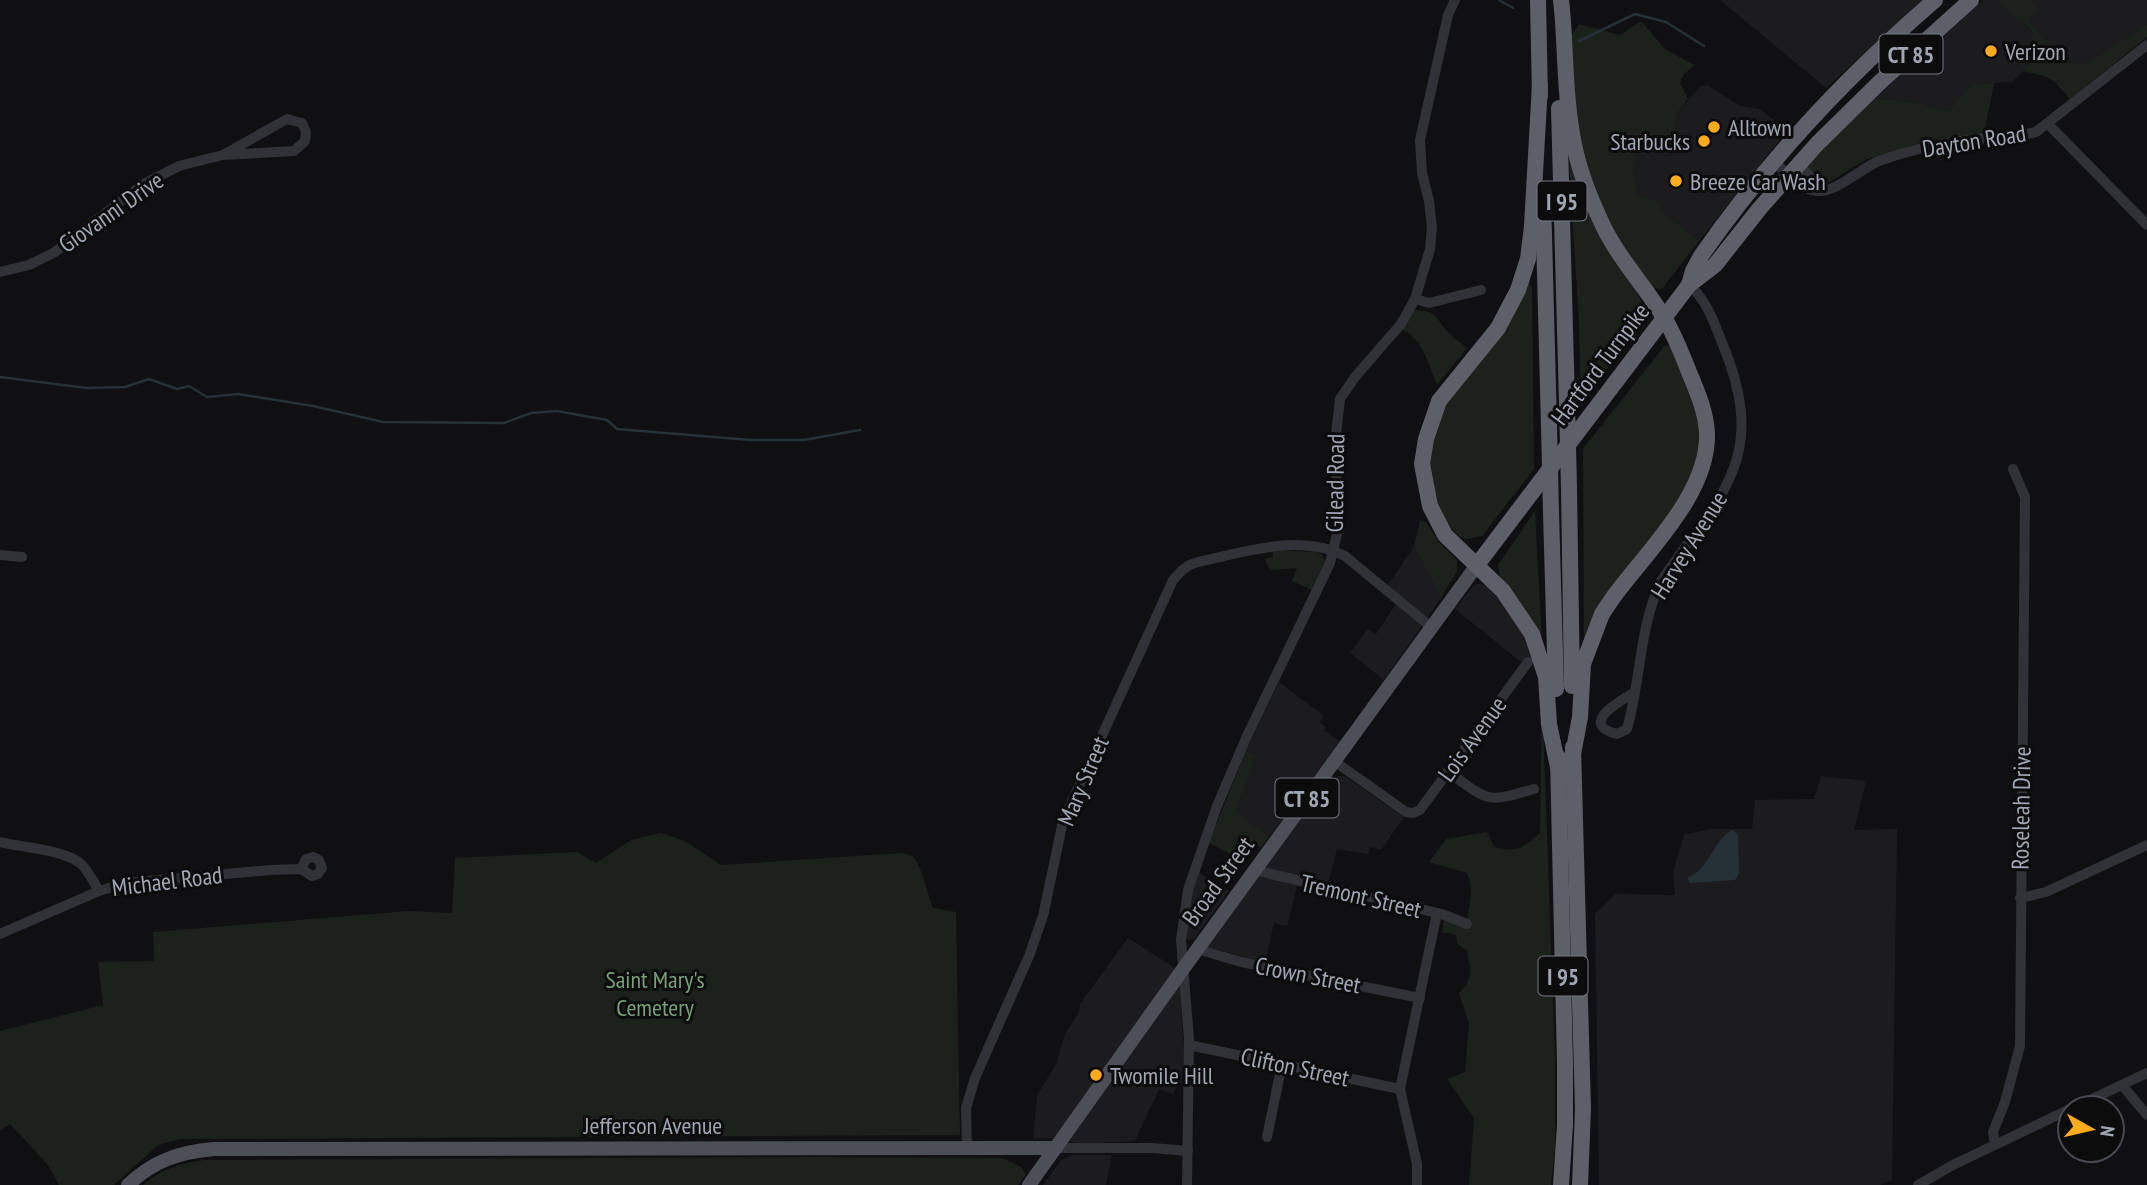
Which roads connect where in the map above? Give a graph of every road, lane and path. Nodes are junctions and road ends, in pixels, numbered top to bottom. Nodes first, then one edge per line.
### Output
1 (1455, 0) edge
2 (1538, 0) edge
3 (1559, 0) edge
4 (1935, 0) edge
5 (1971, 0) edge
6 (2147, 45) edge
7 (1540, 85) junction
8 (2048, 124) junction
9 (223, 155) junction
10 (1773, 161) junction
11 (1801, 161) junction
12 (1789, 175) junction
13 (1823, 190) junction
14 (2147, 225) edge
15 (0, 272) edge
16 (1689, 285) junction
17 (1481, 290) dead end
18 (1415, 299) junction
19 (1664, 318) junction
20 (2013, 469) dead end
21 (1548, 471) joint
22 (1333, 550) junction
23 (0, 555) edge
24 (22, 557) dead end
25 (1477, 565) junction
26 (1431, 627) junction
27 (1528, 662) dead end
28 (1635, 692) dead end
29 (1573, 754) junction
30 (1334, 761) junction
31 (1558, 767) junction
32 (1449, 772) junction
33 (1534, 789) dead end
34 (0, 842) edge
35 (2147, 845) edge
36 (301, 869) dead end
37 (1254, 870) junction
38 (99, 891) junction
39 (2020, 898) junction
40 (1437, 913) junction
41 (1467, 924) dead end
42 (0, 933) edge
43 (1197, 949) junction
44 (1183, 969) junction
45 (1420, 998) junction
46 (1189, 1045) junction
47 (1282, 1063) junction
48 (2147, 1073) edge
49 (2122, 1085) junction
50 (1400, 1089) junction
51 (2103, 1094) edge
52 (2147, 1115) edge
53 (2056, 1116) edge
54 (1267, 1137) dead end
55 (1583, 1139) junction
56 (1995, 1144) junction
57 (967, 1148) junction
58 (1056, 1148) junction
59 (1188, 1151) junction
60 (128, 1185) edge
61 (1029, 1185) edge
62 (1187, 1185) edge
63 (1417, 1185) edge
64 (1560, 1185) edge
65 (1580, 1185) edge
66 (1588, 1185) edge
67 (1918, 1185) edge

1 - 18 street, Gilead Road
2 - 7 highway, I 95
3 - 19 highway
3 - 29 highway, I 95, bridge
4 - 10 highway, Hartford Turnpike / CT 85
5 - 11 highway, Hartford Turnpike / CT 85
6 - 8 street, Dayton Road
7 - 25 highway
7 - 31 highway, I 95, bridge
8 - 13 street, Dayton Road
8 - 14 street
9 - 9 street, Giovanni Drive
9 - 15 street, Giovanni Drive
10 - 12 street
10 - 16 highway, Hartford Turnpike / CT 85
11 - 12 highway, Hartford Turnpike / CT 85
11 - 13 street
12 - 13 street
12 - 16 highway, Hartford Turnpike / CT 85
16 - 19 highway, Hartford Turnpike / CT 85
16 - 28 street, Harvey Avenue
17 - 18 street
18 - 22 street, Gilead Road
19 - 21 highway, Hartford Turnpike / CT 85
19 - 29 highway
20 - 39 street, Roseleah Drive
21 - 25 highway, Broad Street / CT 85
22 - 26 street
22 - 44 street, Gilead Road
22 - 57 street, Mary Street
23 - 24 street
25 - 26 main road, Broad Street / CT 85
25 - 31 highway
26 - 30 main road, Broad Street / CT 85
27 - 32 street, Lois Avenue
29 - 55 highway, I 95
30 - 32 street, Lois Avenue
30 - 37 main road, Broad Street / CT 85
31 - 64 highway, I 95
32 - 33 street
34 - 38 street
35 - 39 street
36 - 38 street, Michael Road
37 - 40 street, Tremont Street
37 - 43 main road, Broad Street / CT 85
38 - 42 street, Michael Road
39 - 56 street, Roseleah Drive
40 - 41 street, Tremont Street
40 - 45 street
43 - 44 main road, Broad Street / CT 85
43 - 45 street, Crown Street
44 - 46 street, Gilead Road
44 - 58 main road, Broad Street / CT 85
45 - 50 street
46 - 47 street, Clifton Street
46 - 59 street, Gilead Road
47 - 50 street, Clifton Street
47 - 54 street
48 - 49 street
49 - 51 street
49 - 52 street
50 - 63 street
53 - 56 street
55 - 65 highway, I 95
55 - 66 highway
56 - 67 street
57 - 58 main road, Jefferson Avenue
57 - 60 main road, Jefferson Avenue
58 - 59 street, Jefferson Avenue
58 - 61 main road, Broad Street / CT 85
59 - 62 street, Gilead Road

